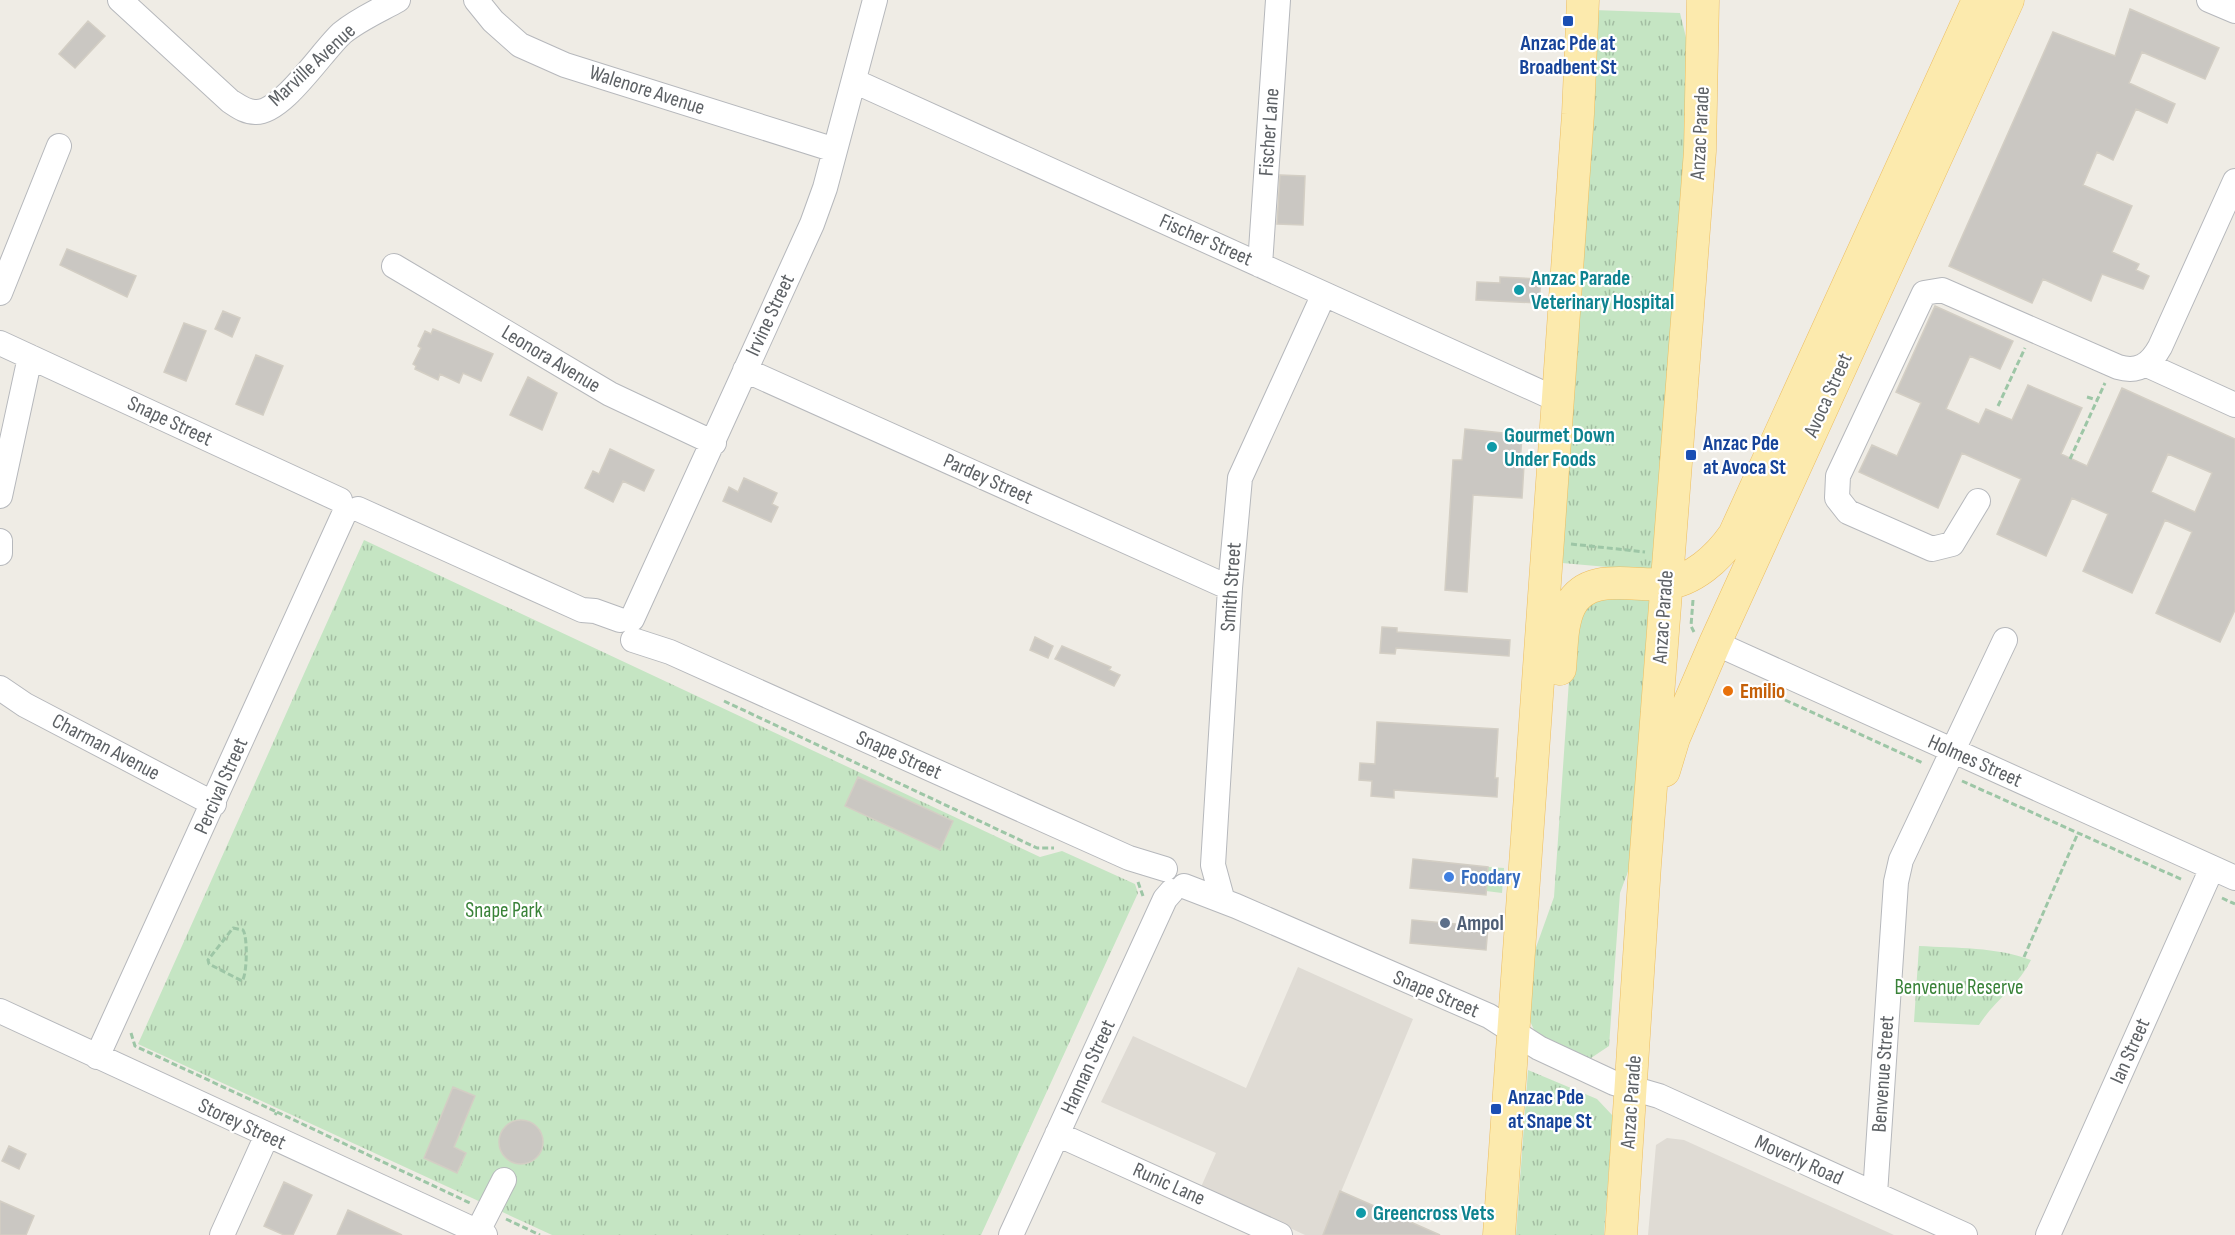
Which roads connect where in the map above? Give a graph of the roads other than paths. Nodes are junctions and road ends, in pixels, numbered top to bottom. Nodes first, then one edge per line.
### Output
1 (120, 0) edge
2 (398, 0) edge
3 (476, 0) edge
4 (875, 0) edge
5 (1278, 0) edge
6 (1583, 0) edge
7 (1703, 0) edge
8 (1978, 0) edge
9 (2008, 0) edge
10 (2209, 0) edge
11 (2235, 11) edge
12 (854, 81) junction
13 (59, 146) dead end
14 (835, 150) junction
15 (2235, 181) edge
16 (1260, 265) junction
17 (394, 266) dead end
18 (1865, 280) junction
19 (0, 293) edge
20 (1324, 294) junction
21 (0, 343) edge
22 (30, 357) junction
23 (2147, 364) junction
24 (745, 370) junction
25 (1558, 400) junction
26 (2235, 405) edge
27 (714, 443) junction
28 (0, 496) edge
29 (1978, 501) dead end
30 (348, 507) junction
31 (1673, 515) junction
32 (1734, 535) junction
33 (0, 541) edge
34 (0, 553) edge
35 (1230, 588) junction
36 (1679, 591) junction
37 (628, 628) junction
38 (2005, 640) dead end
39 (1715, 643) junction
40 (0, 688) edge
41 (1947, 761) junction
42 (214, 804) junction
43 (1645, 865) junction
44 (2207, 878) junction
45 (2235, 878) edge
46 (1161, 883) junction
47 (1229, 902) junction
48 (1520, 939) junction
49 (0, 1011) edge
50 (1513, 1032) junction
51 (97, 1057) junction
52 (1632, 1089) junction
53 (1057, 1134) junction
54 (267, 1135) junction
55 (504, 1180) dead end
56 (1875, 1194) junction
57 (481, 1228) edge
58 (222, 1235) edge
59 (1011, 1235) edge
60 (1280, 1235) edge
61 (1499, 1235) edge
62 (1621, 1235) edge
63 (1965, 1235) edge
64 (2048, 1235) edge

1 - 2 street, Marville Avenue
3 - 14 street, Walenore Avenue
4 - 12 street, Irvine Street
5 - 16 street, Fischer Lane
6 - 25 main road
7 - 31 main road, Anzac Parade
8 - 18 main road, Avoca Street
9 - 18 main road, Avoca Street
10 - 11 street
12 - 14 street, Irvine Street
12 - 16 street, Fischer Street
13 - 19 street
14 - 24 street, Irvine Street
15 - 23 street
16 - 20 street, Fischer Street
17 - 27 street, Leonora Avenue
18 - 32 main road, Avoca Street
18 - 39 main road, Avoca Street
20 - 25 street, Fischer Street
20 - 35 street, Smith Street
21 - 22 street, Snape Street
22 - 28 street
22 - 30 street, Snape Street
23 - 26 street
23 - 29 street
24 - 27 street, Irvine Street
24 - 35 street, Pardey Street
25 - 48 main road
27 - 37 street, Irvine Street
30 - 37 street, Snape Street
30 - 42 street, Percival Street
31 - 32 main road
31 - 36 main road, Anzac Parade
32 - 36 main road, Avoca Street
33 - 34 street
35 - 47 street, Smith Street
36 - 43 main road, Anzac Parade
36 - 48 main road
37 - 46 street, Snape Street
38 - 41 street, Benvenue Street
39 - 41 street, Holmes Street
39 - 43 main road, Avoca Street
40 - 42 street, Charman Avenue
41 - 44 street, Holmes Street
41 - 56 street, Benvenue Street
42 - 51 street, Percival Street
43 - 52 main road, Anzac Parade
44 - 45 street, Holmes Street
44 - 64 street, Ian Street
46 - 47 street, Snape Street
46 - 53 street, Hannan Street
47 - 50 street, Snape Street
48 - 50 main road
49 - 51 street, Storey Street
50 - 52 street, Snape Street
50 - 61 main road
51 - 54 street, Storey Street
52 - 56 street, Moverly Road
52 - 62 main road, Anzac Parade
53 - 59 street, Hannan Street
53 - 60 street, Runic Lane
54 - 57 street, Storey Street
54 - 58 street
55 - 57 street
56 - 63 street, Moverly Road

